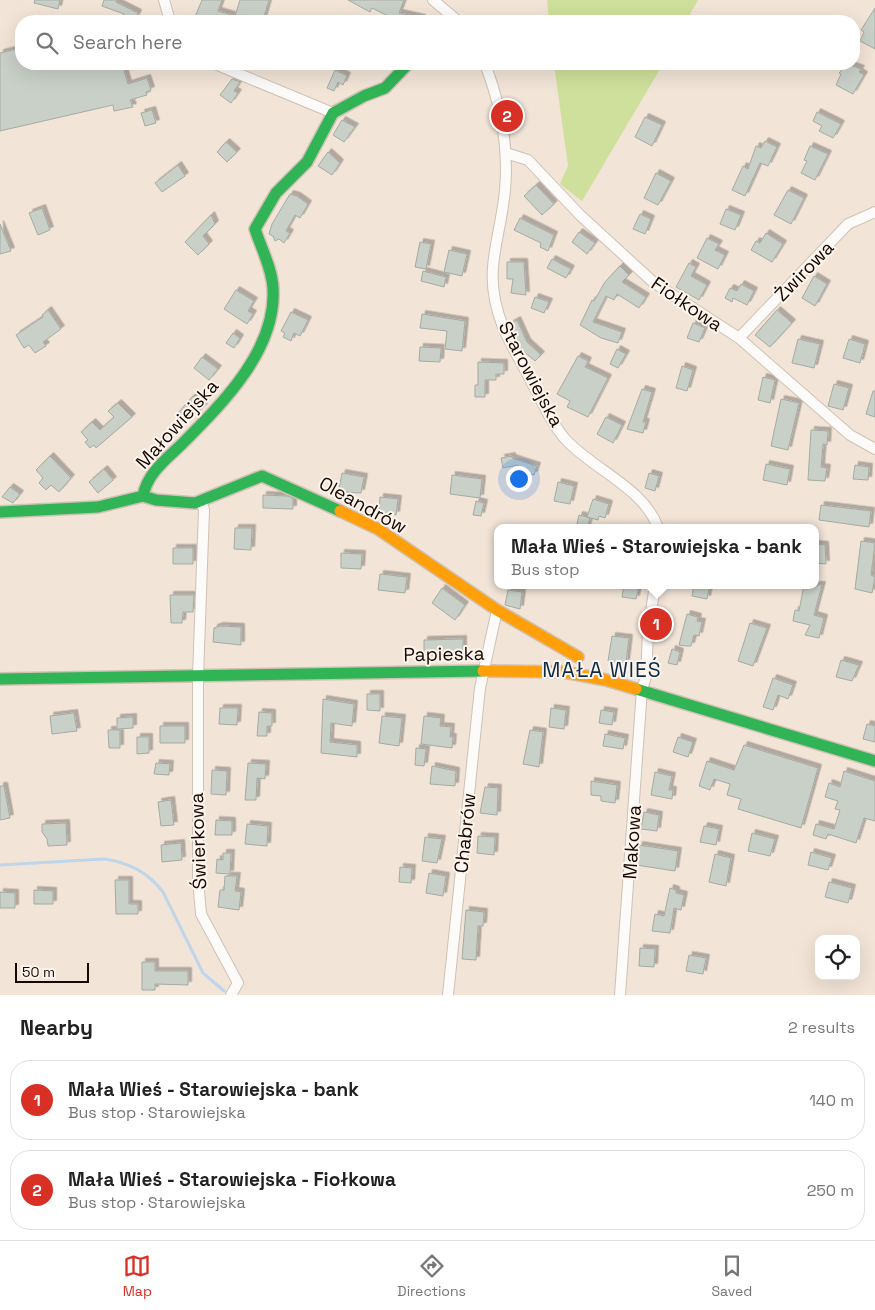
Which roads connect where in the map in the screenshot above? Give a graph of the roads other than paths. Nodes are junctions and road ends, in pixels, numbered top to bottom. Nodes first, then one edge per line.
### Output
1 (164, 0) edge
2 (433, 0) edge
3 (168, 15) edge
4 (449, 15) edge
5 (229, 70) edge
6 (402, 70) edge
7 (487, 70) edge
8 (333, 113) junction
9 (506, 153) junction
10 (875, 212) edge
11 (738, 338) junction
12 (875, 449) edge
13 (143, 496) junction
14 (200, 500) junction
15 (0, 512) edge
16 (656, 524) edge
17 (654, 589) edge
18 (496, 610) junction
19 (578, 657) dead end
20 (484, 671) junction
21 (198, 676) junction
22 (0, 679) edge
23 (642, 689) junction
24 (875, 761) edge
25 (231, 995) edge
26 (448, 995) edge
27 (620, 995) edge

1 - 3 street
2 - 4 street
5 - 8 street
6 - 8 street
7 - 9 street, Starowiejska
8 - 13 street, Małowiejska
9 - 11 street, Fiołkowa
9 - 16 street, Starowiejska
10 - 11 street, Żwirowa
11 - 12 street, Fiołkowa
13 - 14 street, Oleandrów
13 - 15 street
14 - 18 street, Oleandrów
14 - 21 street
17 - 23 street
18 - 19 street, Oleandrów
18 - 20 street
20 - 21 street, Papieska
20 - 23 street, Papieska
20 - 26 street, Chabrów
21 - 22 street, Papieska
21 - 25 street, Świerkowa
23 - 24 street, Papieska
23 - 27 street, Makowa

